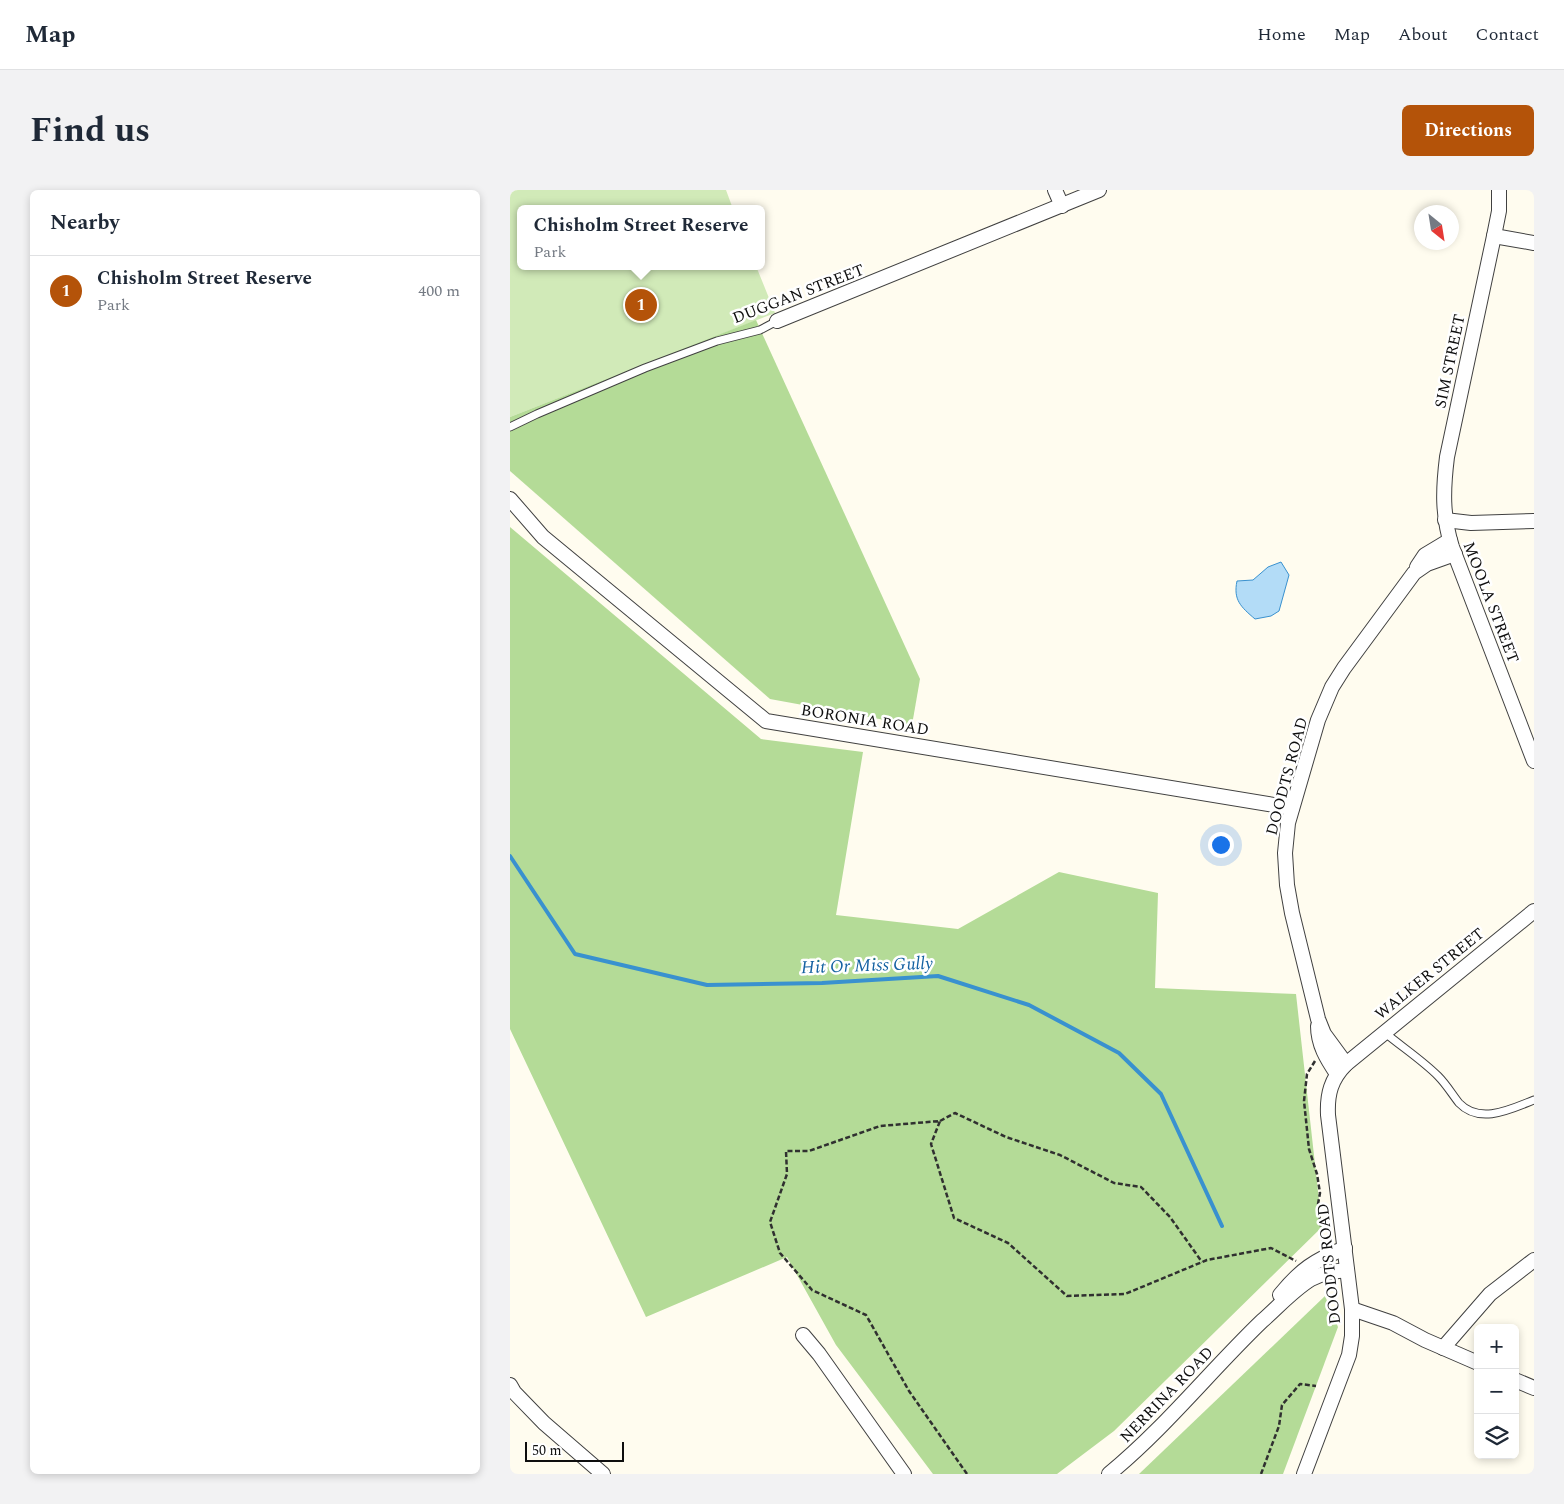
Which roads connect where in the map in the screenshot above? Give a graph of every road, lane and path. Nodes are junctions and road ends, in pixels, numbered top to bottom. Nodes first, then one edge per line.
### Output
1 (1054, 190) edge
2 (1099, 190) edge
3 (1499, 190) edge
4 (1062, 206) junction
5 (1494, 236) junction
6 (1534, 242) edge
7 (777, 321) joint
8 (510, 427) edge
9 (510, 499) edge
10 (1445, 520) junction
11 (1534, 520) edge
12 (1450, 540) junction
13 (1455, 554) junction
14 (1412, 576) junction
15 (1534, 761) edge
16 (1292, 808) junction
17 (1534, 911) edge
18 (1316, 1011) junction
19 (1384, 1032) junction
20 (1323, 1052) junction
21 (1346, 1064) junction
22 (1336, 1074) junction
23 (1534, 1100) edge
24 (940, 1121) junction
25 (1345, 1248) junction
26 (1325, 1257) junction
27 (1534, 1260) edge
28 (1202, 1262) junction
29 (1306, 1268) junction
30 (1348, 1270) junction
31 (1352, 1309) junction
32 (803, 1335) dead end
33 (1246, 1336) junction
34 (1443, 1348) junction
35 (1474, 1361) edge
36 (1519, 1382) edge
37 (510, 1384) edge
38 (1316, 1386) dead end
39 (1534, 1388) edge
40 (603, 1474) edge
41 (904, 1474) edge
42 (968, 1474) edge
43 (1109, 1474) edge
44 (1261, 1474) edge
45 (1304, 1474) edge

1 - 4 street
2 - 4 street, DUGGAN STREET
3 - 5 street, SIM STREET
4 - 7 street, DUGGAN STREET
5 - 6 street
5 - 10 street, SIM STREET
7 - 8 lane, DUGGAN STREET
9 - 16 street, BORONIA ROAD
10 - 11 street
10 - 12 street, SIM STREET
12 - 13 street, MOOLA STREET
12 - 14 street, DOODTS ROAD
13 - 14 street, DOODTS ROAD
13 - 15 street, MOOLA STREET
14 - 16 street, DOODTS ROAD
16 - 18 street, DOODTS ROAD
17 - 19 street, WALKER STREET
18 - 20 street, DOODTS ROAD
18 - 21 street, DOODTS ROAD
19 - 21 street, WALKER STREET
19 - 23 lane
20 - 22 street, DOODTS ROAD
20 - 26 path
21 - 22 street, DOODTS ROAD
22 - 25 street, DOODTS ROAD
24 - 28 path
24 - 28 path
24 - 42 path
25 - 26 street, NERRINA ROAD
25 - 30 street, DOODTS ROAD
26 - 29 street, NERRINA ROAD
27 - 34 street
28 - 29 path
29 - 33 street, NERRINA ROAD
30 - 31 street, DOODTS ROAD
30 - 33 street, NERRINA ROAD
31 - 34 street
31 - 45 street, DOODTS ROAD
32 - 41 street
33 - 43 street, NERRINA ROAD
34 - 35 street
36 - 39 street
37 - 40 street
38 - 44 path

